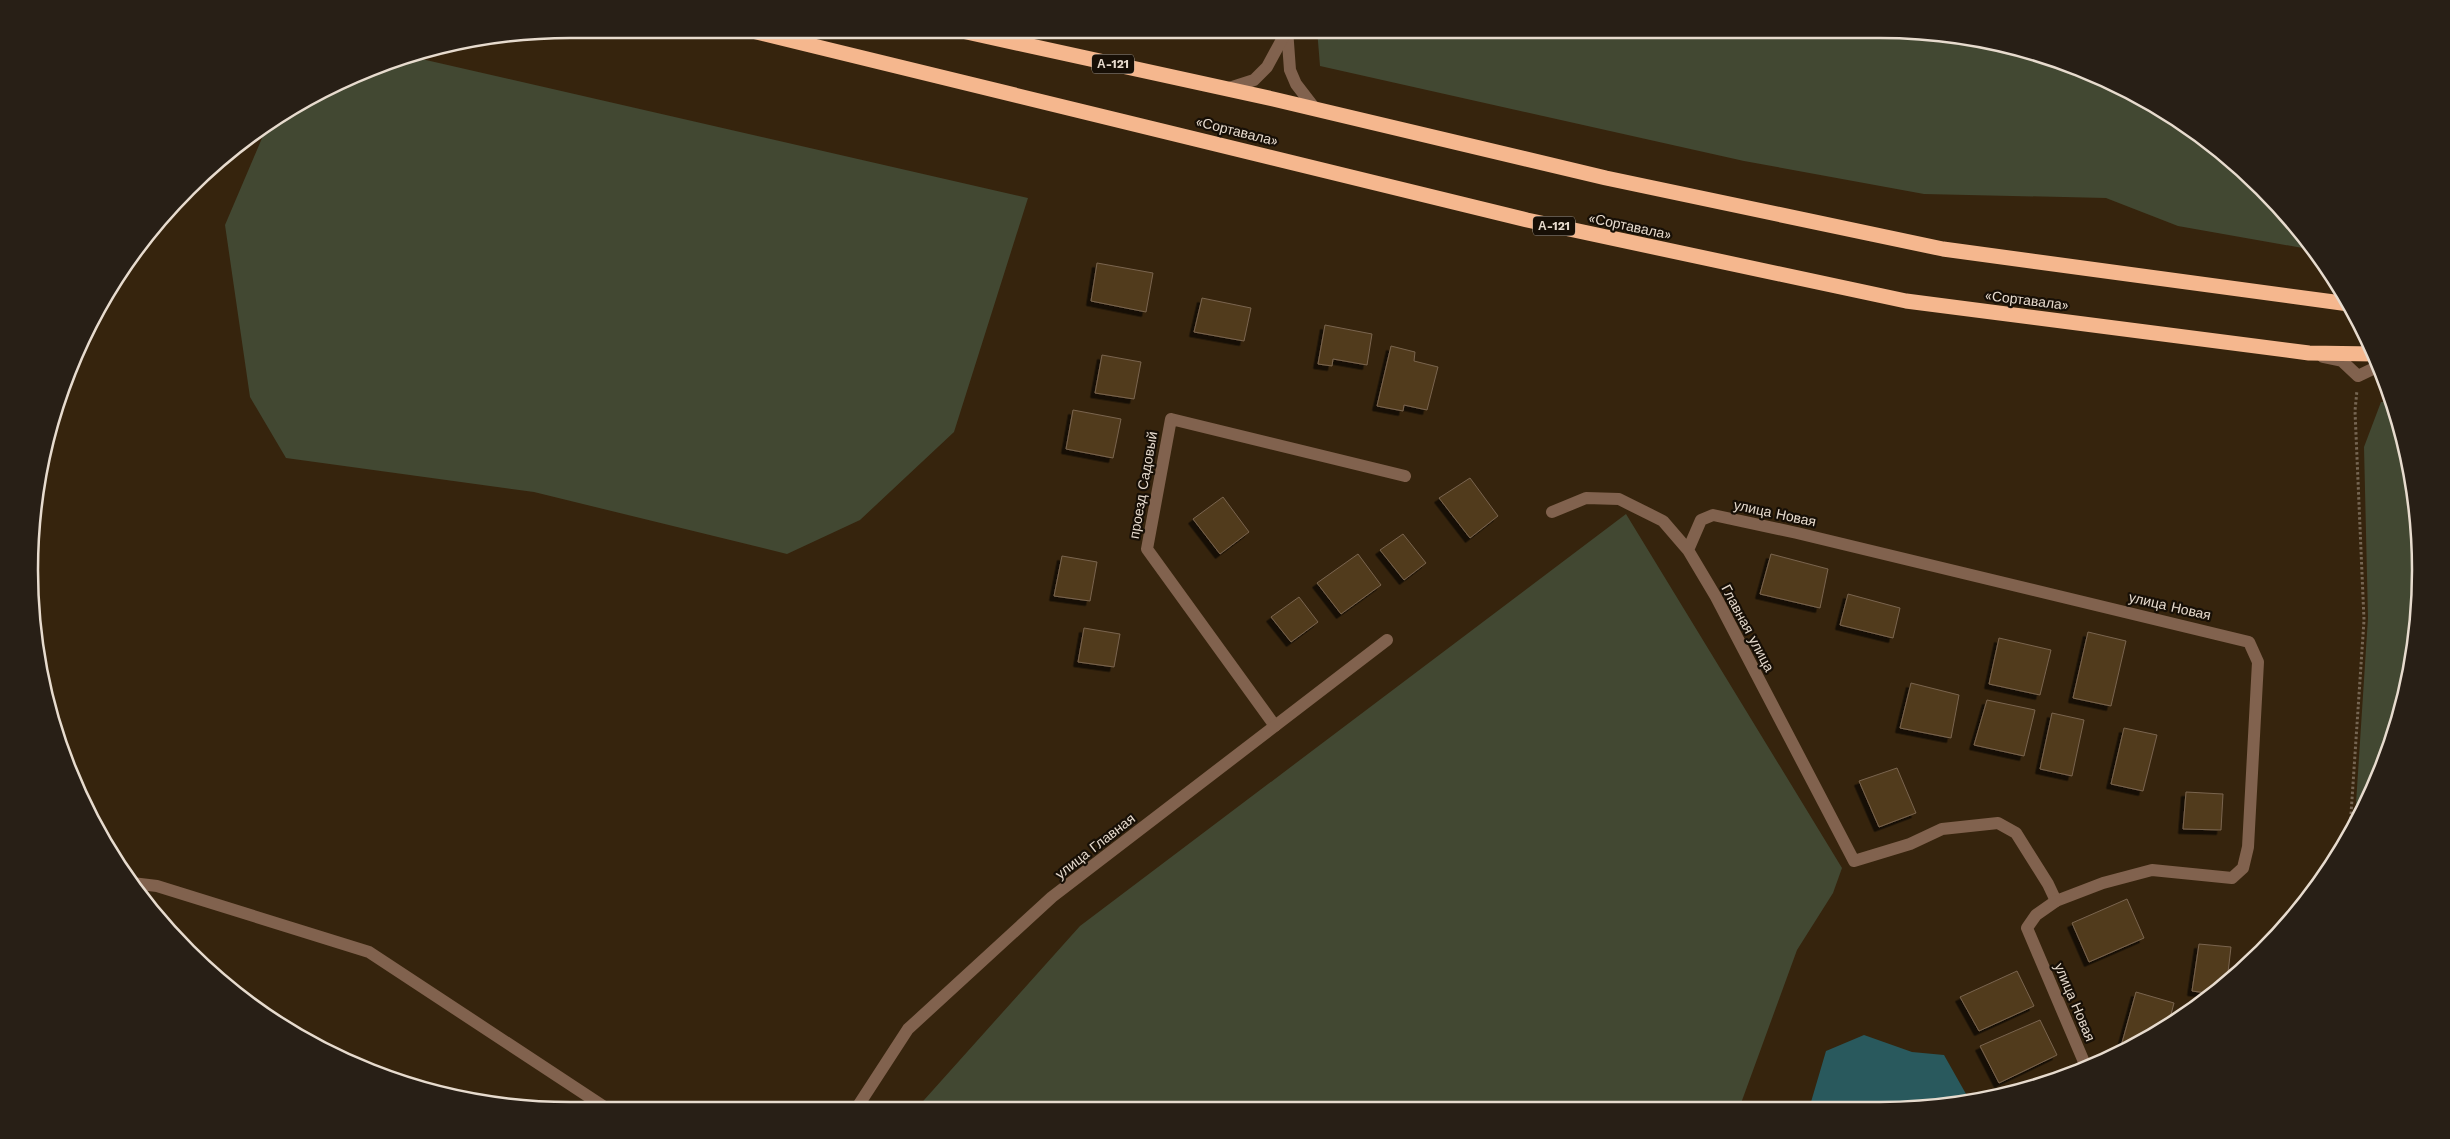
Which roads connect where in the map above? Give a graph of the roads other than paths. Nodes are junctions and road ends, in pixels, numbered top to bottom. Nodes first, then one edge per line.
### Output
1 (781, 38) edge
2 (994, 38) edge
3 (1283, 38) edge
4 (1288, 38) edge
5 (1225, 89) junction
6 (1316, 110) junction
7 (2340, 303) edge
8 (2309, 353) junction
9 (2367, 354) edge
10 (2373, 369) edge
11 (1405, 476) dead end
12 (1552, 512) dead end
13 (1688, 550) junction
14 (1387, 640) dead end
15 (1276, 726) junction
16 (141, 884) edge
17 (2056, 901) junction
18 (2084, 1061) edge
19 (597, 1102) edge
20 (861, 1102) edge

1 - 8 highway, «Сортавала» / А-121
2 - 5 highway, А-121
3 - 5 street
4 - 6 street
5 - 6 highway, А-121
6 - 7 highway, А-121
8 - 9 highway, «Сортавала» / А-121
8 - 10 street
11 - 15 street, проезд Садовый
12 - 13 street, Главная улица
13 - 17 street, Главная улица
13 - 17 street, улица Новая
14 - 15 street, улица Главная
15 - 20 street, улица Главная
16 - 19 street
17 - 18 street, улица Новая

